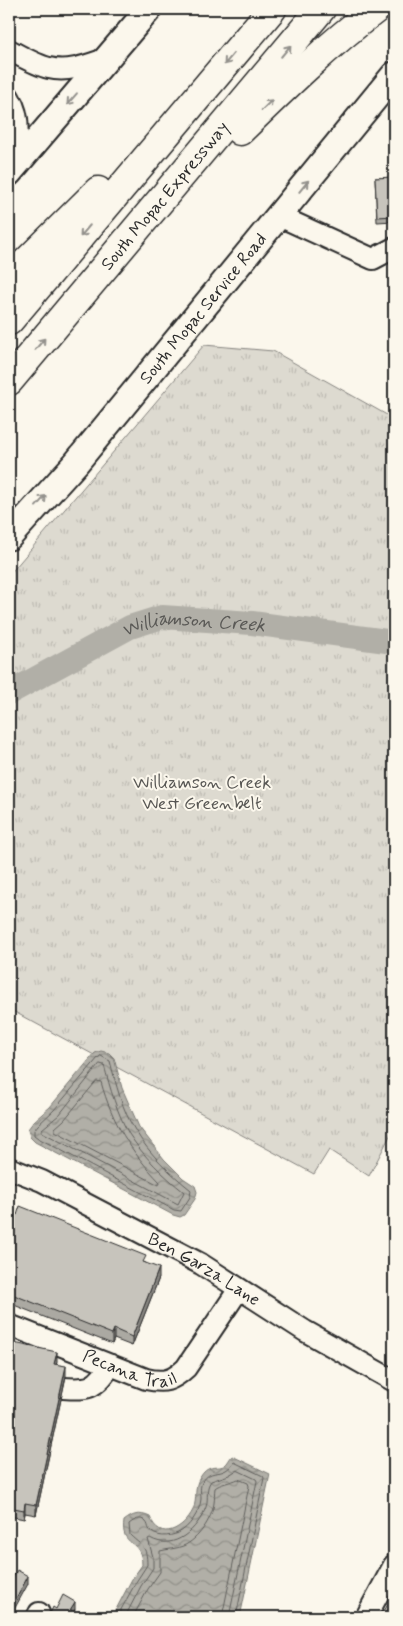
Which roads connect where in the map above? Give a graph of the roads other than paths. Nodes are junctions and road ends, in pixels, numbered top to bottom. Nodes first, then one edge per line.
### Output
1 (149, 9) edge
2 (272, 9) edge
3 (321, 9) edge
4 (376, 9) edge
5 (9, 50) edge
6 (108, 58) junction
7 (394, 75) edge
8 (9, 97) edge
9 (162, 140) junction
10 (9, 166) edge
11 (9, 173) edge
12 (177, 182) junction
13 (279, 216) junction
14 (394, 248) edge
15 (9, 278) edge
16 (9, 321) edge
17 (9, 381) edge
18 (9, 538) edge
19 (9, 1168) edge
20 (239, 1289) junction
21 (9, 1325) edge
22 (111, 1365) junction
23 (394, 1381) edge
24 (63, 1388) edge
25 (394, 1565) edge
26 (366, 1617) edge

1 - 6 main road
2 -> 9 highway
12 -> 3 highway, South Mopac Expressway
12 -> 4 highway
5 - 6 street
6 -> 11 main road
13 -> 7 main road, South Mopac Service Road
8 - 10 street
9 - 15 highway
9 -> 16 highway
17 -> 12 highway, South Mopac Expressway
13 - 14 street
18 -> 13 main road, South Mopac Service Road
19 - 20 street, Ben Garza Lane
20 - 22 street, Pecana Trail
20 - 23 street, Ben Garza Lane
21 - 22 street, Pecana Trail
22 - 24 street
25 - 26 street

